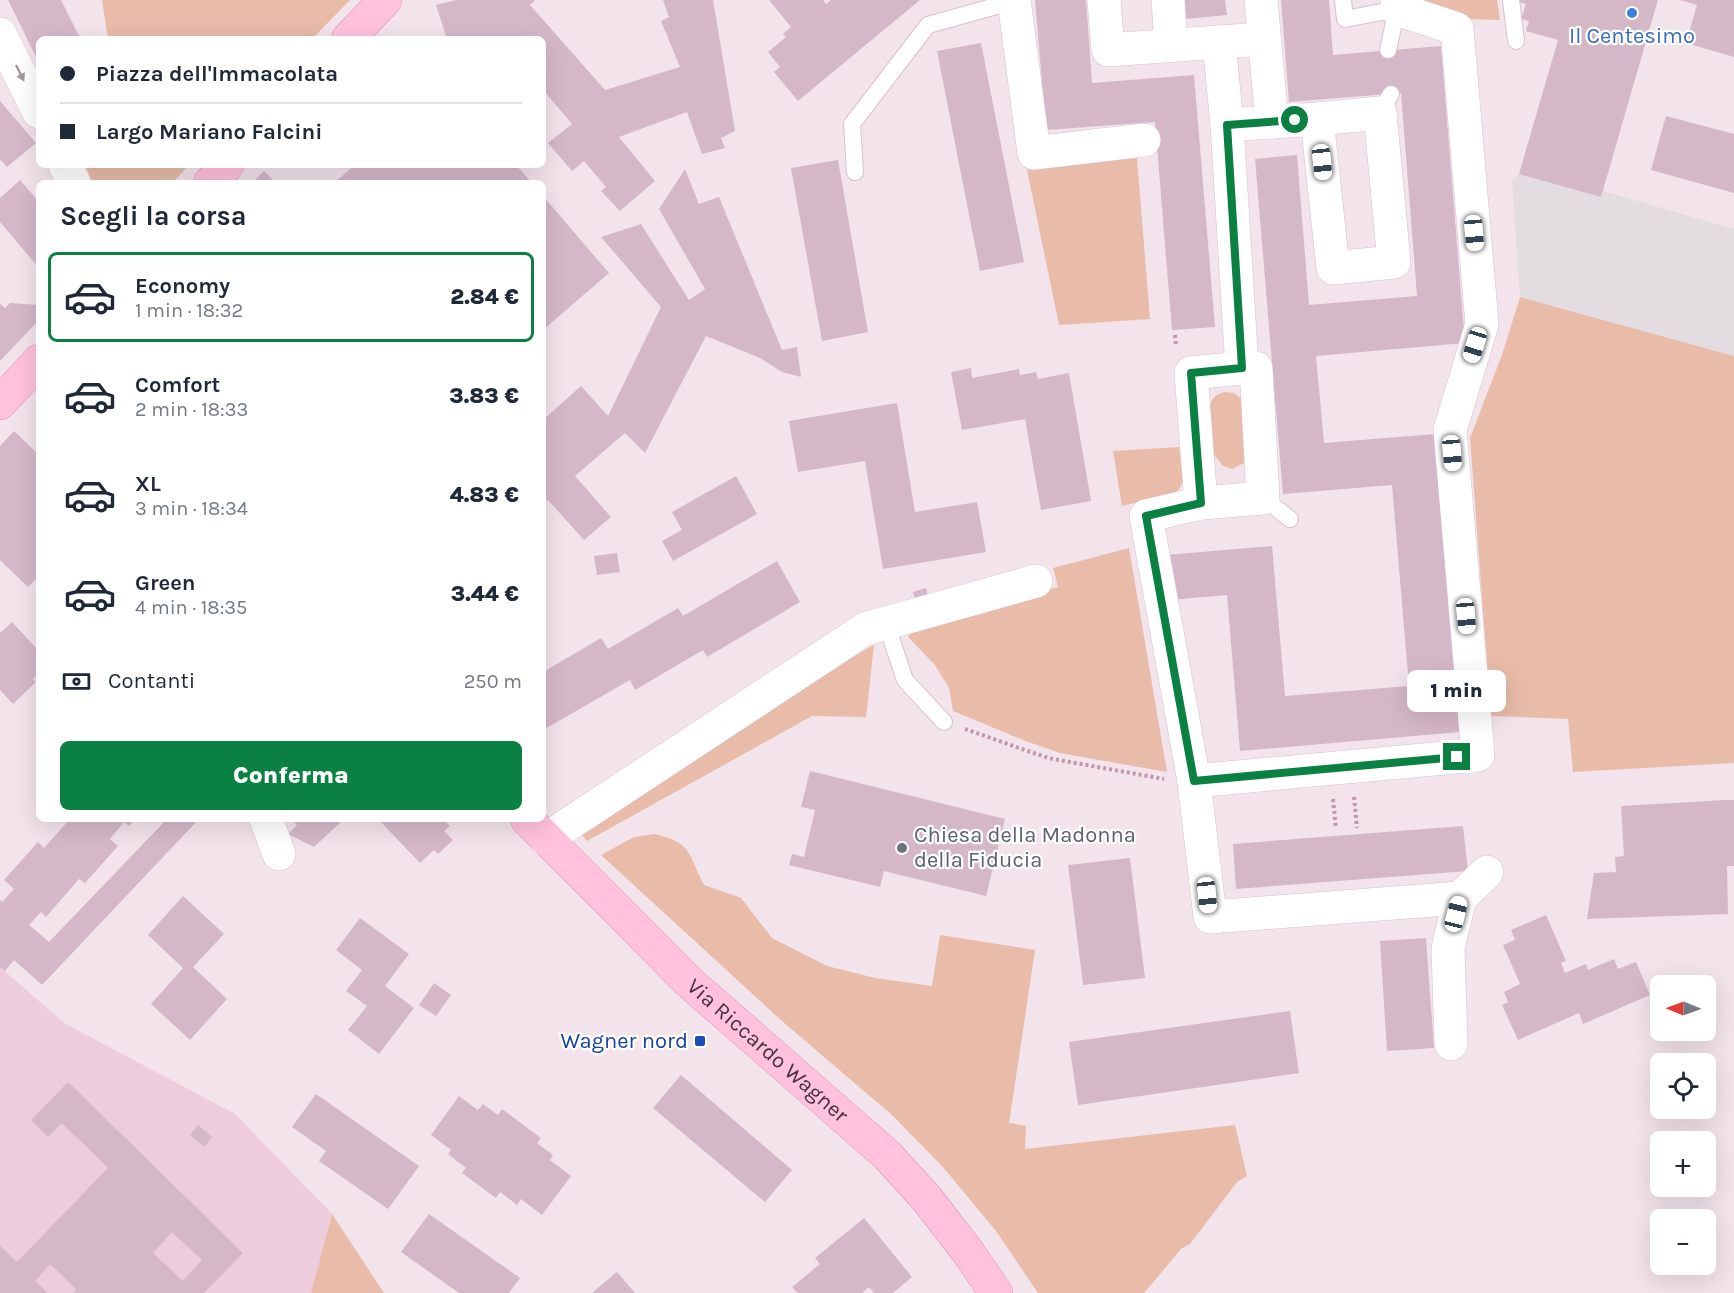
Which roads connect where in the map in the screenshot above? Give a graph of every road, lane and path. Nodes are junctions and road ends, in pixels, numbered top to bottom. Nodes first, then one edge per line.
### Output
1 (385, 0) edge
2 (1014, 0) edge
3 (1104, 0) edge
4 (1168, 0) edge
5 (1261, 0) edge
6 (1343, 0) edge
7 (1511, 0) edge
8 (1397, 4) edge
9 (0, 34) edge
10 (351, 36) edge
11 (1263, 39) junction
12 (1516, 40) dead end
13 (1219, 42) junction
14 (1171, 45) junction
15 (1388, 50) dead end
16 (36, 106) edge
17 (1317, 119) junction
18 (1272, 122) junction
19 (1227, 125) junction
20 (1144, 140) dead end
21 (224, 168) edge
22 (855, 172) dead end
23 (213, 180) edge
24 (1175, 335) dead end
25 (1177, 351) dead end
26 (36, 364) edge
27 (1242, 368) junction
28 (0, 402) edge
29 (1263, 498) junction
30 (1201, 503) junction
31 (1290, 519) dead end
32 (1036, 581) dead end
33 (886, 623) junction
34 (944, 722) joint
35 (1155, 778) dead end
36 (1194, 781) junction
37 (1354, 796) dead end
38 (1333, 797) dead end
39 (267, 822) edge
40 (1357, 828) dead end
41 (536, 829) edge
42 (1336, 829) dead end
43 (279, 854) dead end
44 (1487, 872) dead end
45 (1460, 898) junction
46 (1451, 1044) dead end
47 (996, 1293) edge

1 - 10 street
2 - 20 street
2 - 22 lane
3 - 14 street
4 - 14 street
5 - 11 street
6 - 8 lane
7 - 12 lane
8 - 15 lane
8 - 36 street
9 -> 16 street
11 - 13 street
11 - 18 street
13 - 14 street
13 - 19 street
17 - 17 street
17 - 18 street
18 - 19 street
19 - 27 street
21 - 23 street
24 - 25 path
26 - 28 street
27 - 29 street
27 - 30 street
29 - 30 street
29 - 31 lane
30 - 36 street
32 - 33 street
33 - 34 lane
33 - 41 street
34 - 35 path
36 - 45 street
37 - 40 path
38 - 42 path
39 - 43 street
41 - 47 street, Via Riccardo Wagner
44 - 45 street
45 - 46 street

